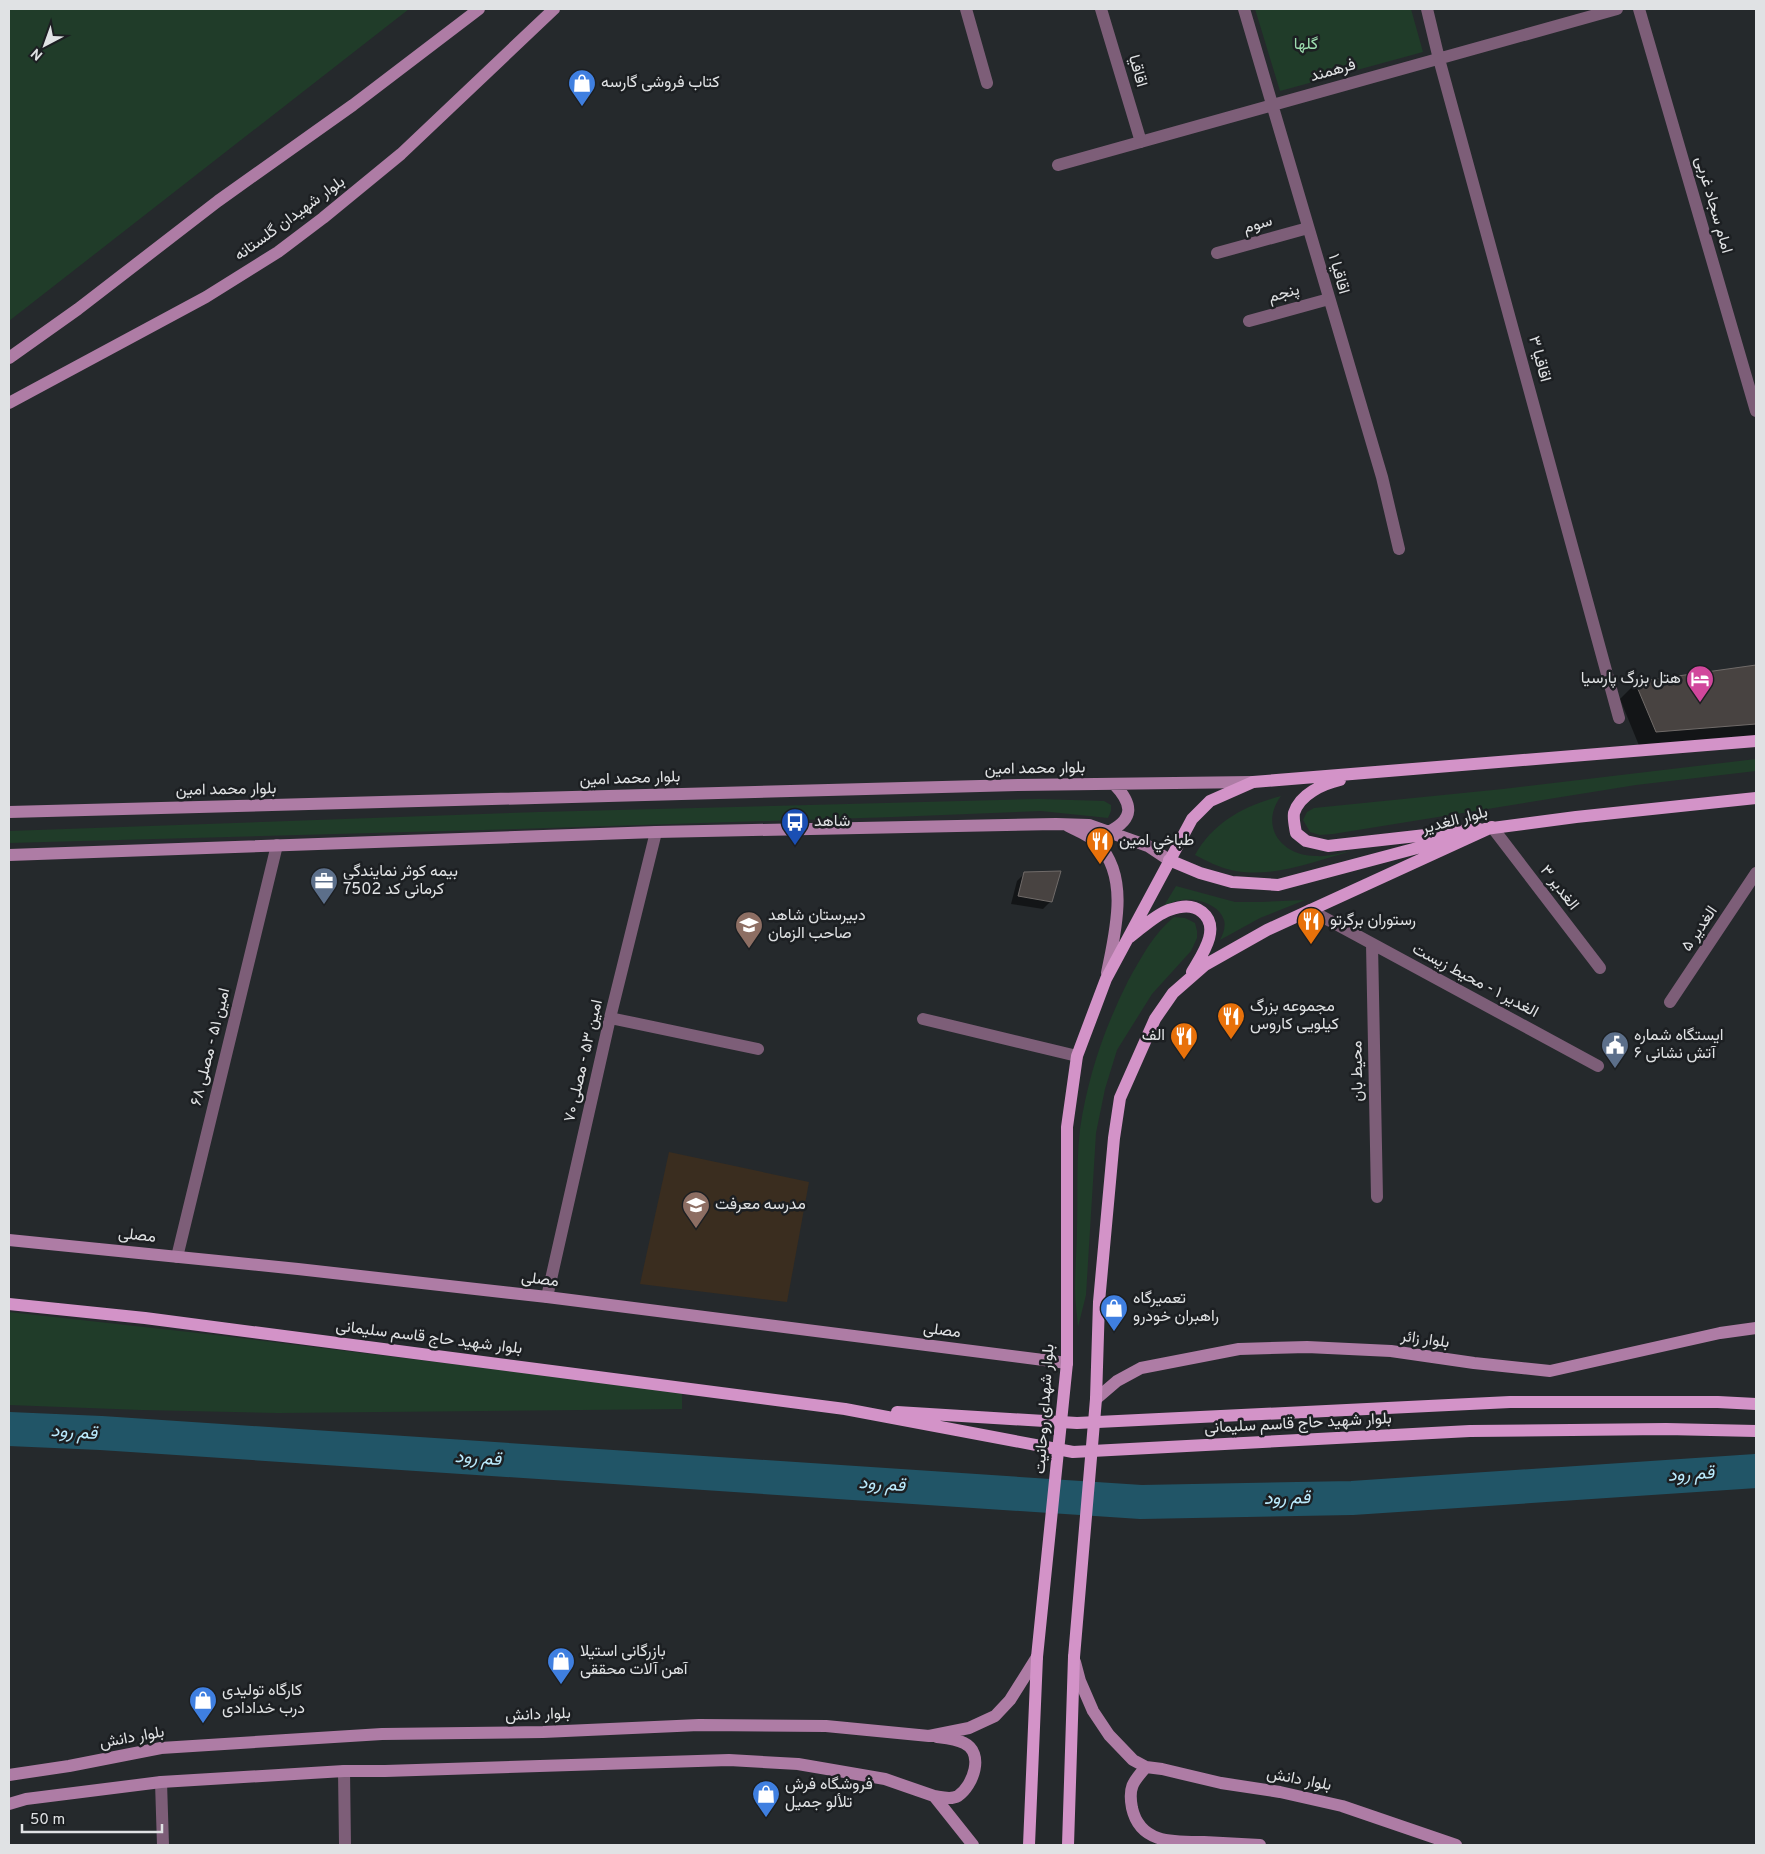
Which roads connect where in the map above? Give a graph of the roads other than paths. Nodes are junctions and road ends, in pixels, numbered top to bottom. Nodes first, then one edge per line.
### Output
1 (479, 9) edge
2 (554, 9) edge
3 (966, 9) edge
4 (1101, 9) edge
5 (1244, 9) edge
6 (1426, 9) edge
7 (1617, 9) edge
8 (1639, 9) edge
9 (1439, 59) junction
10 (986, 83) dead end
11 (1272, 105) junction
12 (1140, 142) junction
13 (1058, 165) dead end
14 (1308, 228) junction
15 (1217, 253) dead end
16 (1329, 299) junction
17 (1249, 321) dead end
18 (9, 358) edge
19 (9, 403) edge
20 (1756, 411) edge
21 (1400, 549) dead end
22 (1619, 718) dead end
23 (1756, 741) edge
24 (1363, 774) junction
25 (1253, 782) junction
26 (1114, 784) junction
27 (1756, 798) edge
28 (9, 812) edge
29 (1056, 824) junction
30 (1492, 828) junction
31 (656, 832) junction
32 (1108, 832) junction
33 (277, 845) junction
34 (9, 854) edge
35 (1169, 860) junction
36 (1756, 873) edge
37 (1310, 910) junction
38 (1127, 940) junction
39 (1372, 944) junction
40 (1600, 968) dead end
41 (1106, 979) junction
42 (1187, 981) junction
43 (1670, 1002) dead end
44 (610, 1018) junction
45 (923, 1019) dead end
46 (758, 1048) dead end
47 (1077, 1056) junction
48 (1598, 1066) dead end
49 (1377, 1197) dead end
50 (9, 1240) edge
51 (177, 1257) junction
52 (547, 1297) junction
53 (9, 1304) edge
54 (1756, 1328) edge
55 (1067, 1363) junction
56 (1096, 1399) junction
57 (1756, 1404) edge
58 (845, 1409) junction
59 (1756, 1431) edge
60 (1038, 1657) junction
61 (1074, 1658) junction
62 (929, 1736) junction
63 (1146, 1767) junction
64 (344, 1771) junction
65 (9, 1775) edge
66 (161, 1782) junction
67 (934, 1796) junction
68 (9, 1804) edge
69 (1201, 1843) edge
70 (162, 1845) edge
71 (345, 1845) edge
72 (973, 1845) edge
73 (1029, 1845) edge
74 (1068, 1845) edge
75 (1260, 1845) edge
76 (1456, 1845) edge

1 - 18 main road
2 - 19 main road, بلوار شهیدان گلستانه
3 - 10 street
4 - 12 street, اقاقیا
5 - 11 street, اقاقیا ۱
6 - 9 street, اقاقیا ۳
7 - 9 street, فرهمند
8 - 20 street, امام سجاد غربی
9 - 11 street, فرهمند
9 - 22 street, اقاقیا ۳
11 - 12 street, فرهمند
11 - 14 street, اقاقیا ۱
12 - 13 street, فرهمند
14 - 15 street, سوم
14 - 16 street, اقاقیا ۱
16 - 17 street, پنجم
16 - 21 street, اقاقیا ۱
23 - 24 main road
24 - 25 main road
24 - 30 main road
25 - 26 main road, بلوار محمد امین
25 - 35 main road, بلوار شهدای روحانیت
26 - 28 main road, بلوار محمد امین
26 - 32 main road
27 - 30 main road, بلوار الغدیر
29 - 31 main road
29 - 32 main road
29 - 41 main road
30 - 35 main road, بلوار الغدیر
30 - 37 main road
30 - 40 street, الغدیر ۳
31 - 33 main road
31 - 44 street, امین ۵۳ - مصلی ۷۰
32 - 35 main road
33 - 34 main road
33 - 51 street, امین ۵۱ - مصلی ۶۸
35 - 38 main road, بلوار شهدای روحانیت
36 - 43 street, الغدیر ۵
37 - 39 street, الغدیر ۱ - محیط زیست
37 - 42 main road
38 - 41 main road, بلوار شهدای روحانیت
38 - 42 main road
39 - 48 street, الغدیر ۱ - محیط زیست
39 - 49 street, محیط بان
41 - 47 main road, بلوار شهدای روحانیت
42 - 56 main road
44 - 46 street
44 - 52 street, امین ۵۳ - مصلی ۷۰
45 - 47 street
47 - 55 main road, بلوار شهدای روحانیت
50 - 51 main road, مصلی
51 - 52 main road, مصلی
52 - 55 main road, مصلی
53 - 58 main road, بلوار شهید حاج قاسم سلیمانی
54 - 56 main road, بلوار زائر
55 - 60 main road, بلوار شهدای روحانیت, bridge
56 - 61 main road, bridge
57 - 58 main road, بلوار شهید حاج قاسم سلیمانی
58 - 59 main road, بلوار شهید حاج قاسم سلیمانی
60 - 62 main road, بلوار دانش
60 - 73 main road, بلوار شهدای روحانیت
61 - 63 main road, بلوار دانش
61 - 74 main road
62 - 65 main road, بلوار دانش
62 - 67 main road
63 - 69 main road
63 - 76 main road, بلوار دانش
64 - 66 main road
64 - 67 main road
64 - 71 street
66 - 68 main road
66 - 70 street
67 - 72 main road
69 - 75 main road

